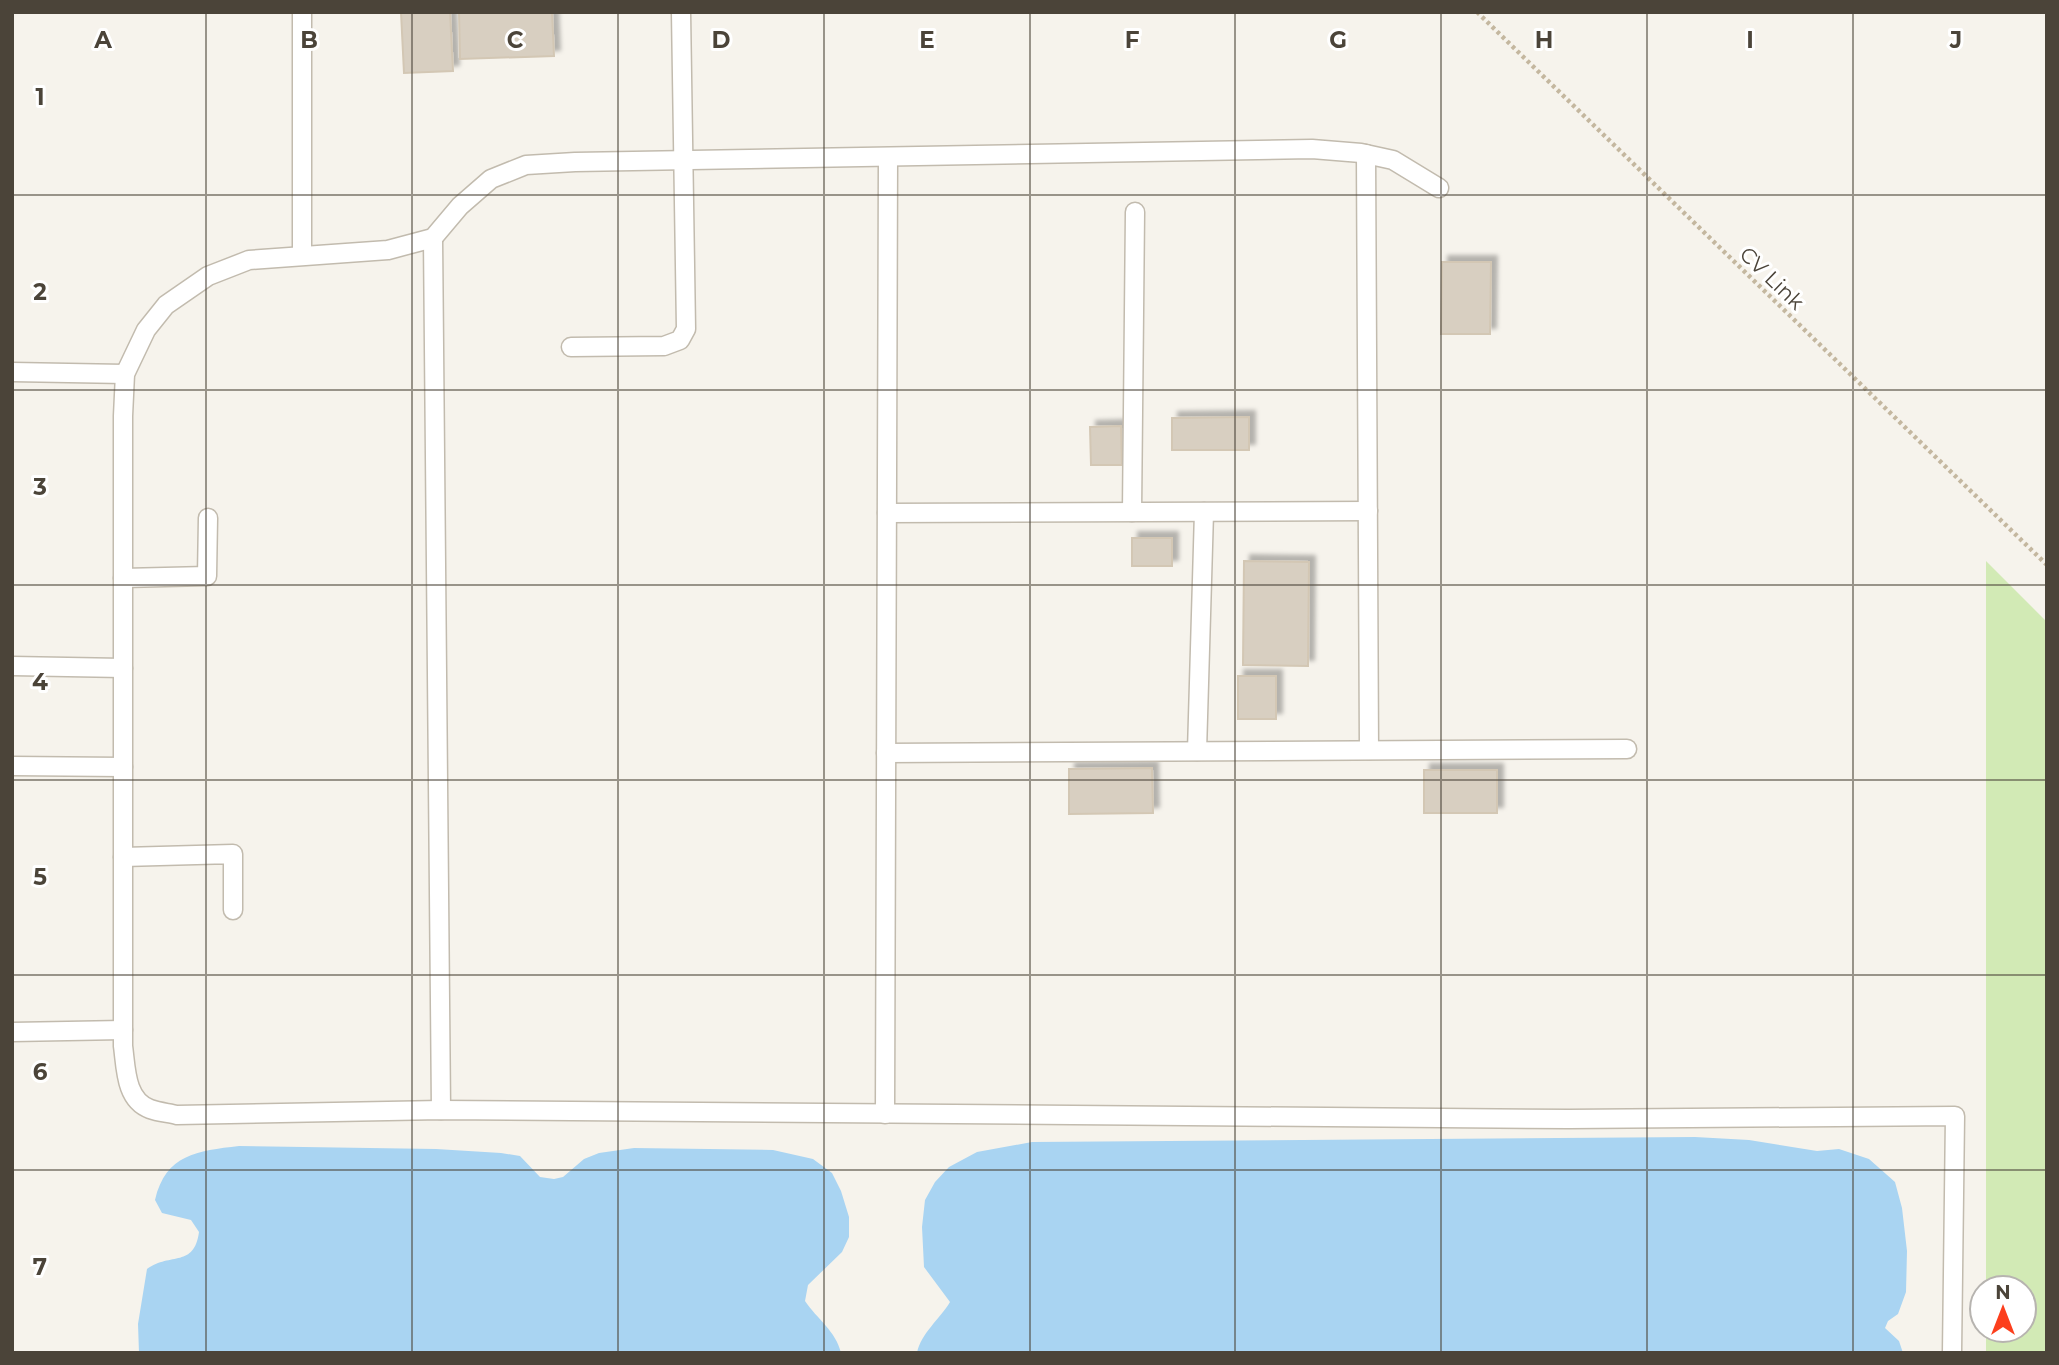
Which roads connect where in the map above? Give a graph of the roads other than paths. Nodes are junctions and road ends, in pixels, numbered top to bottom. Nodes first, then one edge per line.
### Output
1 (302, 12) edge
2 (681, 12) edge
3 (1366, 154) junction
4 (888, 157) junction
5 (683, 160) junction
6 (1439, 188) dead end
7 (1135, 212) dead end
8 (433, 238) junction
9 (302, 254) junction
10 (572, 347) dead end
11 (12, 372) edge
12 (125, 374) junction
13 (1368, 511) junction
14 (1132, 512) junction
15 (1204, 512) junction
16 (887, 513) junction
17 (208, 518) dead end
18 (123, 578) junction
19 (12, 666) edge
20 (123, 668) junction
21 (1627, 749) dead end
22 (1369, 750) junction
23 (1197, 751) junction
24 (886, 753) junction
25 (12, 766) edge
26 (123, 767) junction
27 (123, 857) junction
28 (233, 910) dead end
29 (123, 1030) junction
30 (12, 1032) edge
31 (441, 1110) junction
32 (885, 1114) junction
33 (1952, 1353) edge

1 - 9 lane
2 - 5 lane
3 - 4 lane
3 - 6 lane
3 - 13 lane
4 - 5 lane
4 - 16 lane
5 - 8 lane
5 - 10 lane
7 - 14 lane
8 - 9 lane
8 - 31 lane
9 - 12 lane
11 - 12 lane
12 - 18 lane
13 - 15 lane
13 - 22 lane
14 - 15 lane
14 - 16 lane
15 - 23 lane
16 - 24 lane
17 - 18 lane
18 - 20 lane
19 - 20 lane
20 - 26 lane
21 - 22 lane
22 - 23 lane
23 - 24 lane
24 - 32 lane
25 - 26 lane
26 - 27 lane
27 - 28 lane
27 - 29 lane
29 - 30 lane
29 - 31 lane
31 - 32 lane
32 - 33 lane

